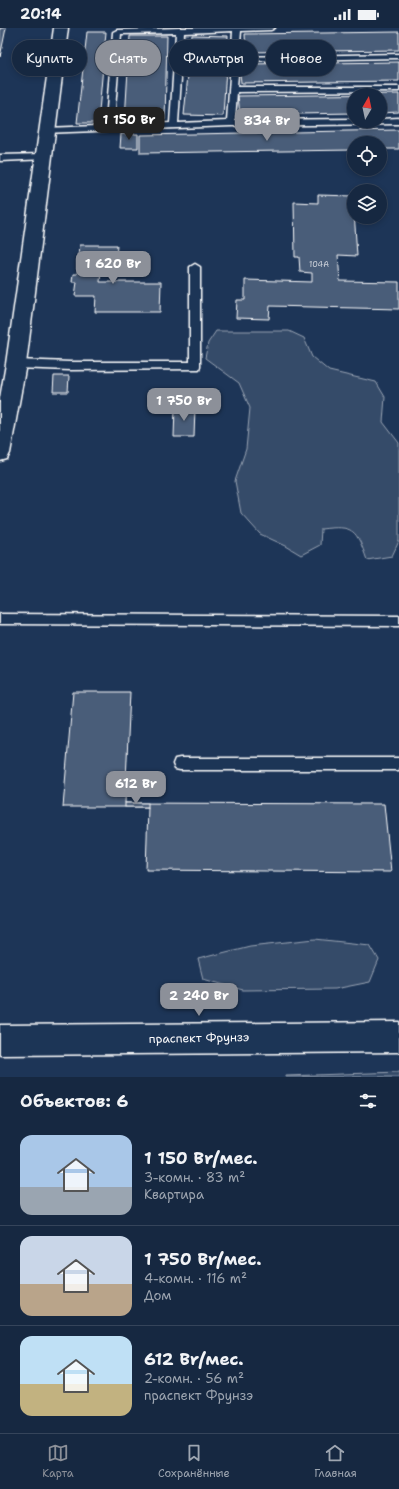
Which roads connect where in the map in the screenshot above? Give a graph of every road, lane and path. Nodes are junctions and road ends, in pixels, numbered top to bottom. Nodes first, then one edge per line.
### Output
1 (61, 28) edge
2 (237, 28) edge
3 (271, 28) edge
4 (180, 30) junction
5 (236, 40) edge
6 (399, 56) edge
7 (258, 59) edge
8 (233, 76) edge
9 (399, 89) edge
10 (232, 90) junction
11 (111, 110) dead end
12 (399, 122) edge
13 (231, 123) junction
14 (174, 126) junction
15 (46, 131) junction
16 (44, 157) junction
17 (0, 158) edge
18 (195, 267) dead end
19 (16, 364) junction
20 (0, 453) edge
21 (0, 619) edge
22 (399, 622) edge
23 (180, 764) dead end
24 (399, 764) edge
25 (399, 1037) edge
26 (0, 1040) edge

1 - 15 street
2 - 3 lane
2 - 4 lane
2 - 5 lane
4 - 11 lane
4 - 14 lane
6 - 7 lane
8 - 10 lane
9 - 10 lane
10 - 13 lane
12 - 13 lane
13 - 14 lane
14 - 15 lane
15 - 16 street
16 - 17 lane
16 - 19 street
18 - 19 lane
19 - 20 street
21 - 22 lane
23 - 24 lane
25 - 26 street, праспект Фрунзэ

